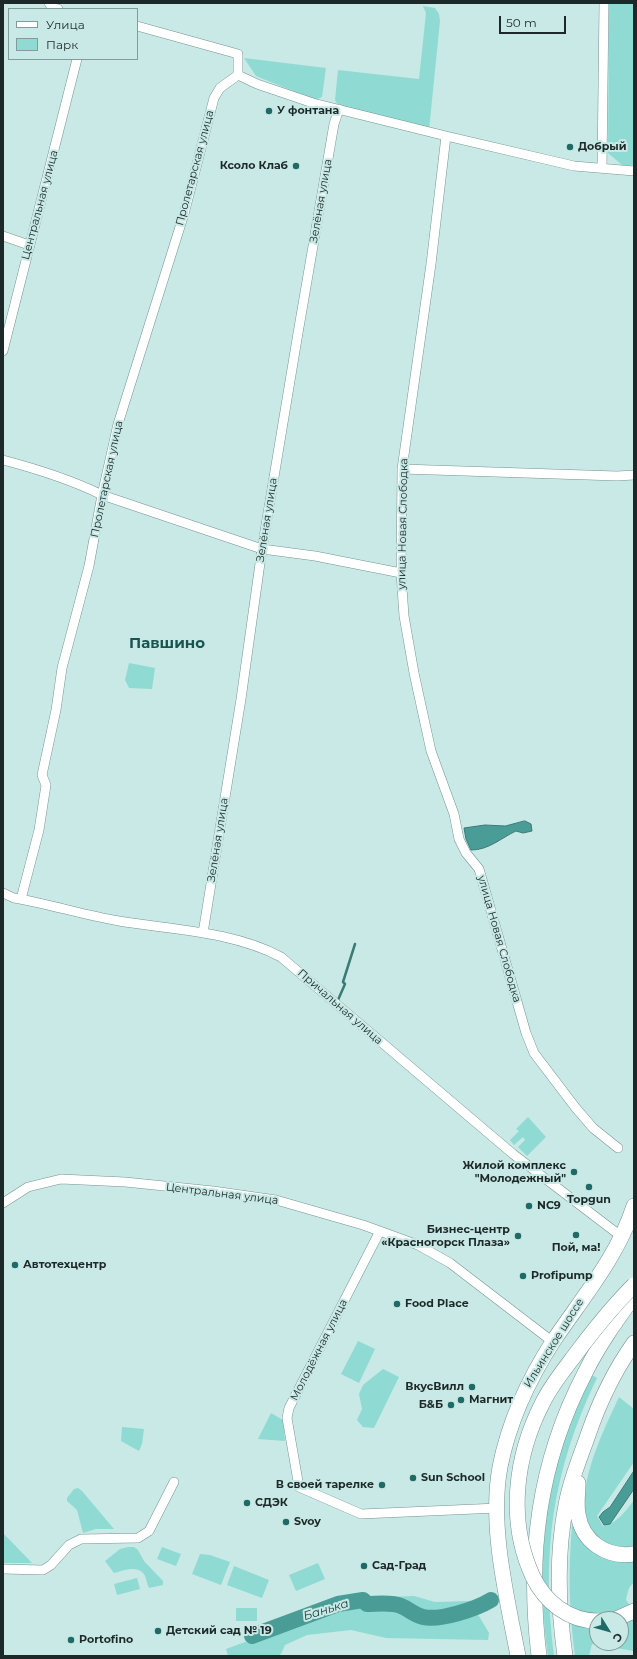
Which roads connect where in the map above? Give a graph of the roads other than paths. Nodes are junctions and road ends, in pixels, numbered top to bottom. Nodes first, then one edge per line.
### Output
1 (604, 3) edge
2 (138, 26) edge
3 (77, 60) edge
4 (238, 75) junction
5 (339, 109) junction
6 (446, 136) junction
7 (602, 168) junction
8 (634, 170) edge
9 (3, 236) edge
10 (29, 245) junction
11 (3, 350) edge
12 (3, 460) edge
13 (402, 469) junction
14 (634, 475) edge
15 (102, 495) junction
16 (262, 549) junction
17 (401, 573) junction
18 (3, 893) edge
19 (21, 899) junction
20 (203, 933) junction
21 (618, 1148) dead end
22 (3, 1203) edge
23 (634, 1206) edge
24 (380, 1232) junction
25 (622, 1237) junction
26 (634, 1285) edge
27 (634, 1296) edge
28 (552, 1342) junction
29 (634, 1343) edge
30 (580, 1456) junction
31 (174, 1482) dead end
32 (498, 1508) junction
33 (634, 1554) edge
34 (3, 1569) edge
35 (589, 1620) edge
36 (518, 1656) edge
37 (540, 1656) edge
38 (565, 1656) edge

1 - 7 street
2 - 4 street
3 - 10 street, Центральная улица
4 - 5 street
4 - 15 street, Пролетарская улица
5 - 6 street
5 - 16 street, Зелёная улица
6 - 7 street
6 - 13 street, улица Новая Слободка
7 - 8 street
9 - 10 street
10 - 11 street, Центральная улица
12 - 15 street
13 - 14 street
13 - 17 street, улица Новая Слободка
15 - 16 street
15 - 19 street, Пролетарская улица
16 - 17 street
16 - 20 street, Зелёная улица
17 - 21 street, улица Новая Слободка
18 - 19 street, Причальная улица
19 - 20 street, Причальная улица
20 - 25 street, Причальная улица
22 - 24 street, Центральная улица
23 - 25 main road, Ильинское шоссе
24 - 28 street, Центральная улица
24 - 32 street, Молодёжная улица
25 - 28 main road, Ильинское шоссе
26 - 35 main road, bridge
27 - 37 main road
28 - 32 main road, Ильинское шоссе
29 - 30 main road
30 - 33 main road
30 - 38 main road
31 - 34 street
32 - 36 main road, Ильинское шоссе

